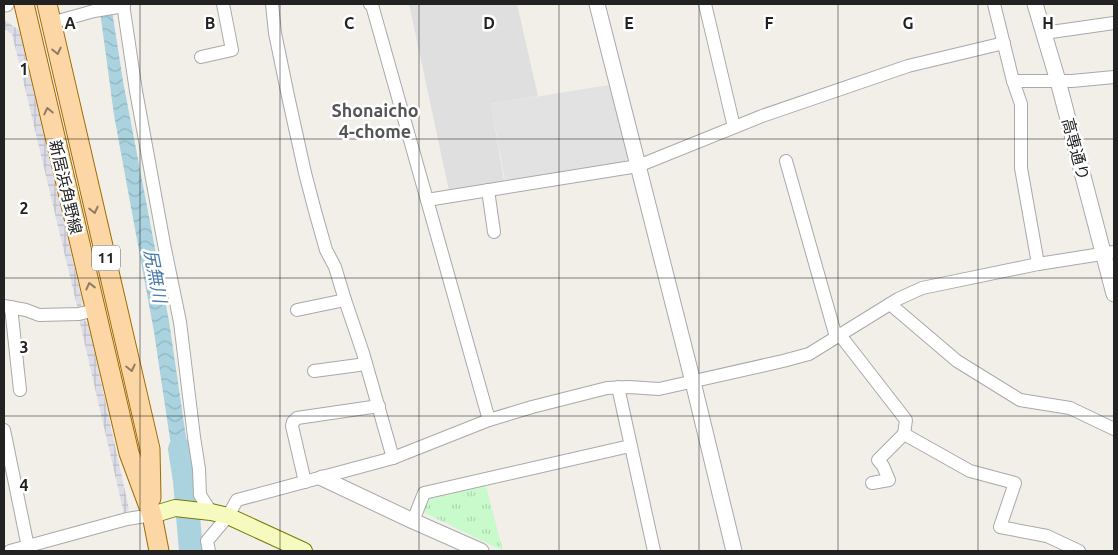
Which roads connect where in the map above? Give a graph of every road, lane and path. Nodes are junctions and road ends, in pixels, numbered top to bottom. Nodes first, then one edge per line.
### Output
1 (24, 4) edge
2 (47, 4) edge
3 (223, 4) edge
4 (272, 4) edge
5 (370, 4) edge
6 (597, 4) edge
7 (705, 4) edge
8 (994, 4) edge
9 (1035, 4) edge
10 (122, 6) edge
11 (51, 23) junction
12 (1114, 23) edge
13 (1044, 33) junction
14 (1004, 43) junction
15 (200, 57) dead end
16 (1114, 77) edge
17 (1013, 81) junction
18 (1058, 81) junction
19 (734, 128) junction
20 (786, 161) dead end
21 (638, 166) junction
22 (488, 190) junction
23 (427, 200) junction
24 (494, 232) dead end
25 (1109, 253) edge
26 (1038, 264) junction
27 (1114, 294) edge
28 (344, 300) junction
29 (890, 304) junction
30 (8, 307) edge
31 (96, 310) junction
32 (297, 310) dead end
33 (838, 336) junction
34 (366, 364) junction
35 (314, 371) dead end
36 (693, 382) junction
37 (618, 387) junction
38 (20, 390) dead end
39 (379, 406) junction
40 (489, 420) junction
41 (1114, 429) edge
42 (4, 430) edge
43 (904, 434) junction
44 (630, 446) junction
45 (393, 458) junction
46 (322, 478) junction
47 (305, 482) junction
48 (872, 483) dead end
49 (210, 512) junction
50 (152, 515) junction
51 (228, 516) junction
52 (413, 521) junction
53 (28, 547) junction
54 (10, 551) edge
55 (160, 551) edge
56 (209, 551) edge
57 (304, 551) edge
58 (481, 551) edge
59 (654, 551) edge
60 (734, 551) edge
61 (1079, 551) edge

31 -> 1 main road, 新居浜角野線 / 11
2 - 11 main road, 新居浜角野線 / 11
3 - 15 street
4 - 28 street
5 - 23 street
6 - 21 street
7 - 19 street
8 - 14 street
9 - 13 street, 高専通り
10 - 11 street
10 - 49 street
11 -> 50 main road, 新居浜角野線 / 11
12 - 13 street
13 - 18 street, 高専通り
14 - 17 street
14 - 19 street
16 - 18 street
17 - 18 street
17 - 26 street
18 - 25 street, 高専通り
19 - 21 street
20 - 33 street
21 - 22 street
21 - 36 street
22 - 23 street
22 - 24 street
23 - 40 street
25 - 26 street
25 - 27 street, 高専通り
26 - 29 street
28 - 32 street
28 - 34 street
29 - 33 street
29 - 41 street
30 - 31 street
30 - 38 street
31 - 50 main road, 新居浜角野線 / 11
33 - 36 street
33 - 43 street
34 - 35 street
34 - 39 street
36 - 37 street
36 - 60 street
37 - 40 street
37 - 44 street
39 - 45 street
39 - 47 street
40 - 45 street
42 - 53 street
43 - 48 street
43 - 61 street
44 - 52 street
44 - 59 street
45 - 46 street
46 - 47 street
46 - 52 street
47 - 51 street
49 - 50 main road
49 - 51 main road
50 - 53 street
50 - 55 main road, 新居浜角野線 / 11
51 - 56 street
51 - 57 main road
52 - 58 street
53 - 54 street

